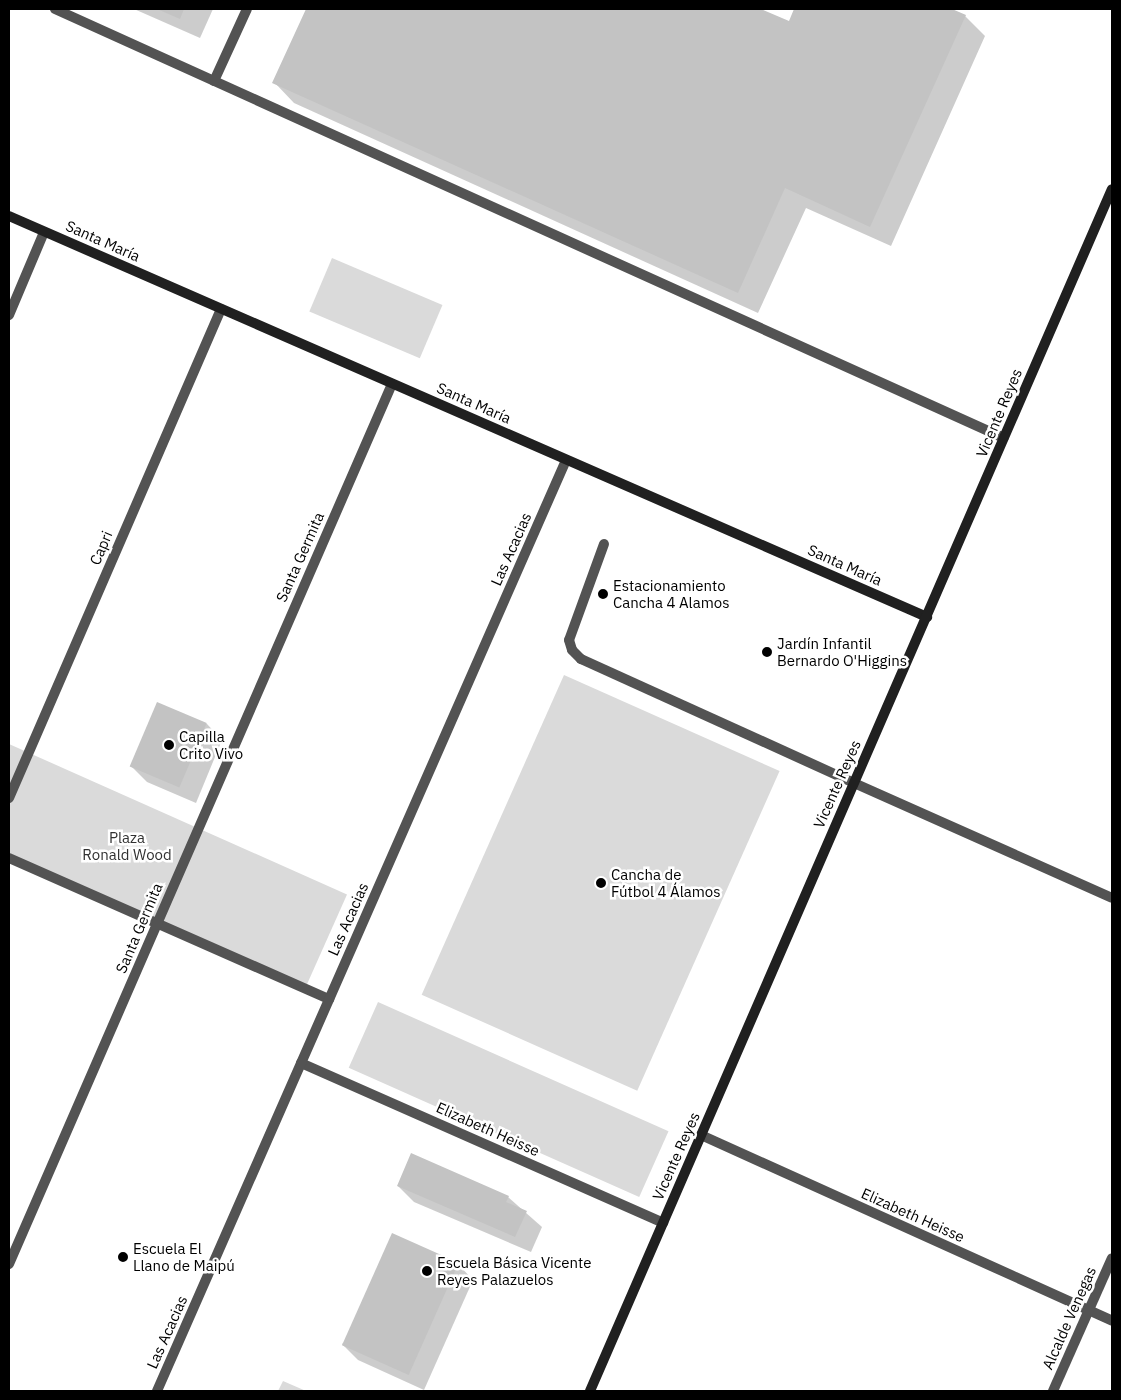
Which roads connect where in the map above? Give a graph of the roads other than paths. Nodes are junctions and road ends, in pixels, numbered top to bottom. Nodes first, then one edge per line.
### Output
1 (55, 9) edge
2 (247, 9) edge
3 (214, 80) junction
4 (1112, 189) edge
5 (9, 216) edge
6 (44, 232) junction
7 (221, 309) junction
8 (9, 315) edge
9 (392, 384) junction
10 (1004, 438) junction
11 (566, 460) junction
12 (604, 544) dead end
13 (927, 617) junction
14 (854, 783) junction
15 (9, 798) edge
16 (9, 858) edge
17 (1112, 898) edge
18 (157, 923) junction
19 (329, 1000) junction
20 (301, 1062) junction
21 (701, 1135) junction
22 (663, 1223) junction
23 (1112, 1258) edge
24 (9, 1264) edge
25 (1089, 1310) junction
26 (1112, 1321) edge
27 (157, 1391) edge
28 (590, 1391) edge
29 (1053, 1391) edge

1 - 3 street
2 - 3 street
3 - 10 street
4 - 10 street, Vicente Reyes
5 - 6 street, Santa María
6 - 7 street, Santa María
6 - 8 street
7 - 9 street, Santa María
7 - 15 street, Capri
9 - 11 street, Santa María
9 - 18 street, Santa Germita
10 - 13 street, Vicente Reyes
11 - 13 street, Santa María
11 - 19 street, Las Acacias
12 - 14 street
13 - 14 street, Vicente Reyes
14 - 17 street
14 - 21 street, Vicente Reyes
16 - 18 street
18 - 19 street
18 - 24 street, Santa Germita
19 - 20 street, Las Acacias
20 - 22 street, Elizabeth Heisse
20 - 27 street, Las Acacias
21 - 22 street, Vicente Reyes
21 - 25 street, Elizabeth Heisse
22 - 28 street, Vicente Reyes
23 - 25 street, Alcalde Venegas
25 - 26 street, Elizabeth Heisse
25 - 29 street, Alcalde Venegas

